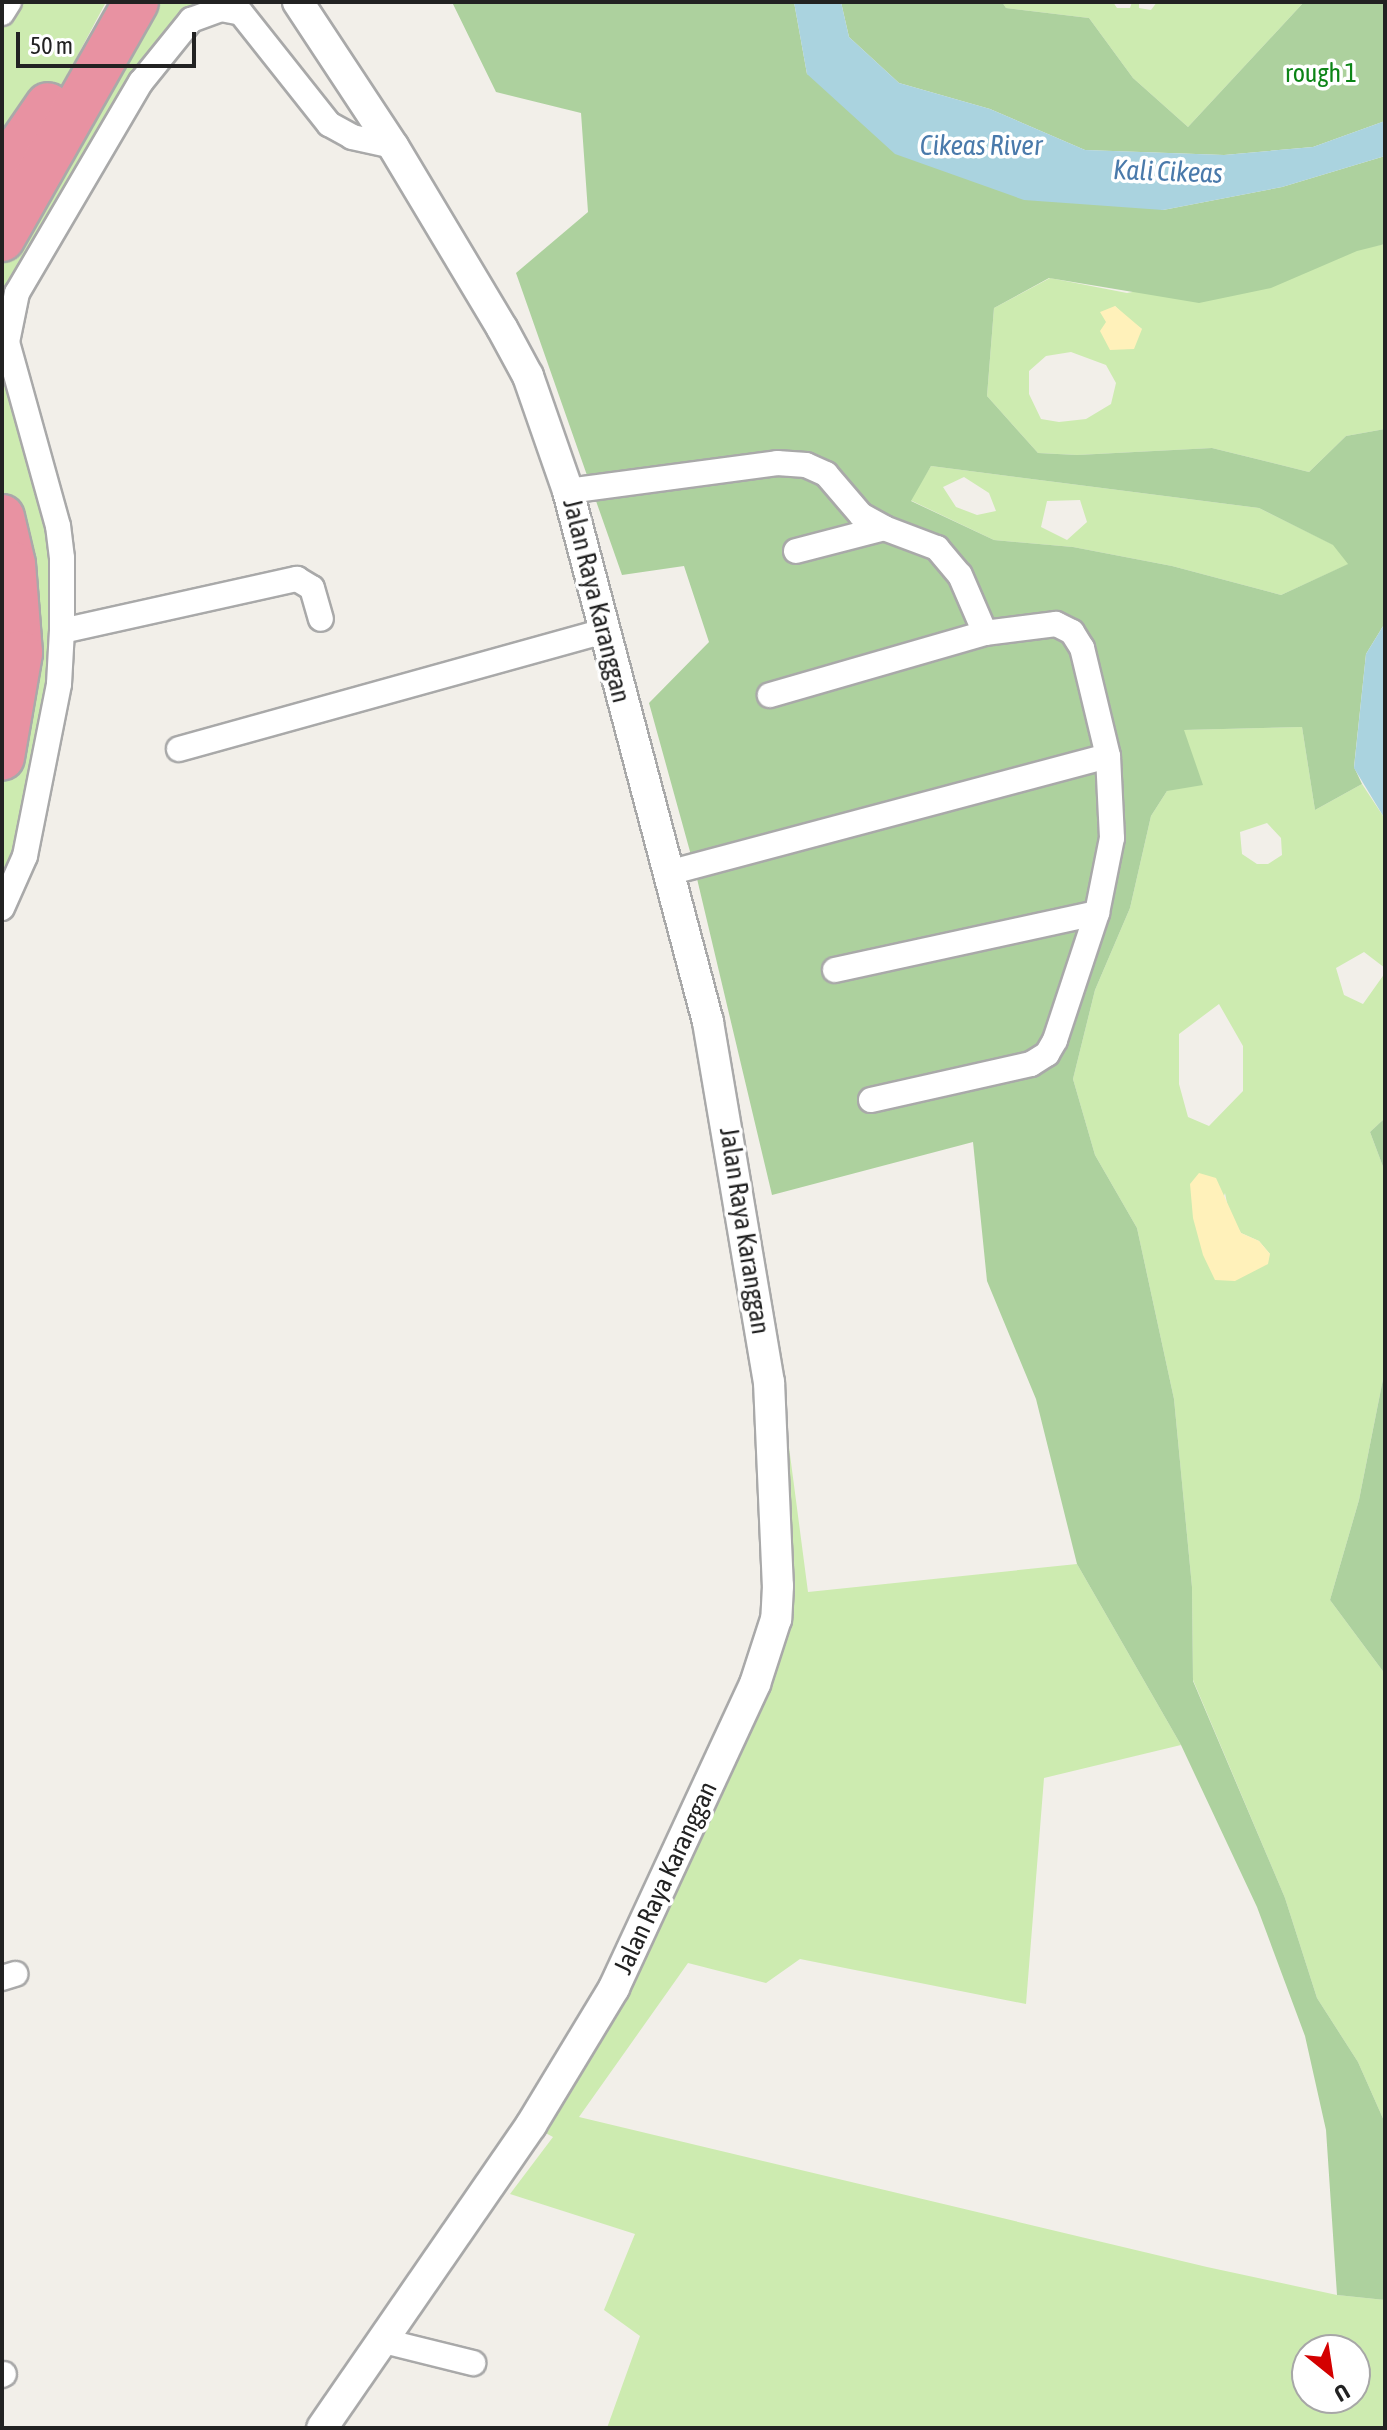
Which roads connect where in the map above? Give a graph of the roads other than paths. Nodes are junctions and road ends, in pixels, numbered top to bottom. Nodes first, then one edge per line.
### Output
1 (9, 2) edge
2 (106, 2) edge
3 (136, 2) edge
4 (298, 2) edge
5 (2, 13) edge
6 (393, 146) junction
7 (2, 172) edge
8 (2, 239) edge
9 (568, 491) junction
10 (2, 517) edge
11 (884, 528) junction
12 (796, 551) dead end
13 (321, 619) dead end
14 (62, 631) junction
15 (605, 631) junction
16 (985, 633) junction
17 (770, 695) dead end
18 (179, 749) dead end
19 (1108, 756) junction
20 (2, 757) edge
21 (668, 873) junction
22 (2, 908) edge
23 (1097, 913) junction
24 (835, 970) dead end
25 (871, 1100) dead end
26 (384, 2341) junction
27 (473, 2363) dead end
28 (322, 2428) edge

1 - 5 street
2 - 7 highway
3 - 8 highway
4 - 6 street, Jalan Raya Karanggan
6 - 9 street, Jalan Raya Karanggan
6 - 14 street
9 - 11 street
9 - 15 street, Jalan Raya Karanggan
10 - 20 highway
11 - 12 street
11 - 16 street
13 - 14 street
14 - 22 street
15 - 18 street
15 - 21 street, Jalan Raya Karanggan
16 - 17 street
16 - 19 street
19 - 21 street
19 - 23 street
21 - 26 street, Jalan Raya Karanggan
23 - 24 street
23 - 25 street
26 - 27 street
26 - 28 street, Jalan Raya Karanggan

